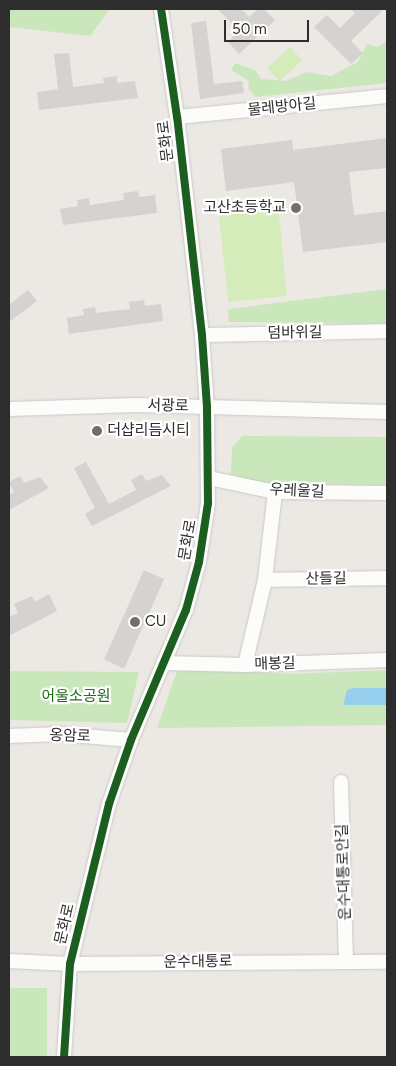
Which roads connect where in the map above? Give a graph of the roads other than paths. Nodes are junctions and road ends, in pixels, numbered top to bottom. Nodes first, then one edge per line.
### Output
1 (161, 9) edge
2 (387, 96) edge
3 (177, 117) junction
4 (387, 331) edge
5 (202, 335) junction
6 (207, 406) junction
7 (9, 410) edge
8 (387, 412) edge
9 (209, 478) junction
10 (275, 492) junction
11 (387, 493) edge
12 (387, 578) edge
13 (265, 580) junction
14 (387, 660) edge
15 (164, 663) junction
16 (245, 665) junction
17 (9, 736) edge
18 (131, 740) junction
19 (341, 782) dead end
20 (9, 961) edge
21 (346, 962) junction
22 (387, 962) edge
23 (70, 964) junction
24 (64, 1057) edge

1 - 3 street, 문화로
2 - 3 street, 물레방아길
3 - 5 street, 문화로
4 - 5 street, 덤바위길
5 - 6 street, 문화로
6 - 7 street, 서광로
6 - 8 street, 서광로
6 - 9 street, 문화로
9 - 10 street, 우레울길
9 - 15 street, 문화로
10 - 11 street, 우레울길
10 - 13 street
12 - 13 street, 산들길
13 - 16 street
14 - 16 street, 매봉길
15 - 16 street, 매봉길
15 - 18 street, 문화로
17 - 18 street, 옹암로
18 - 23 street, 문화로
19 - 21 street, 운수대통로안길
20 - 23 street, 운수대통로
21 - 22 street, 운수대통로
21 - 23 street, 운수대통로
23 - 24 street, 문화로

